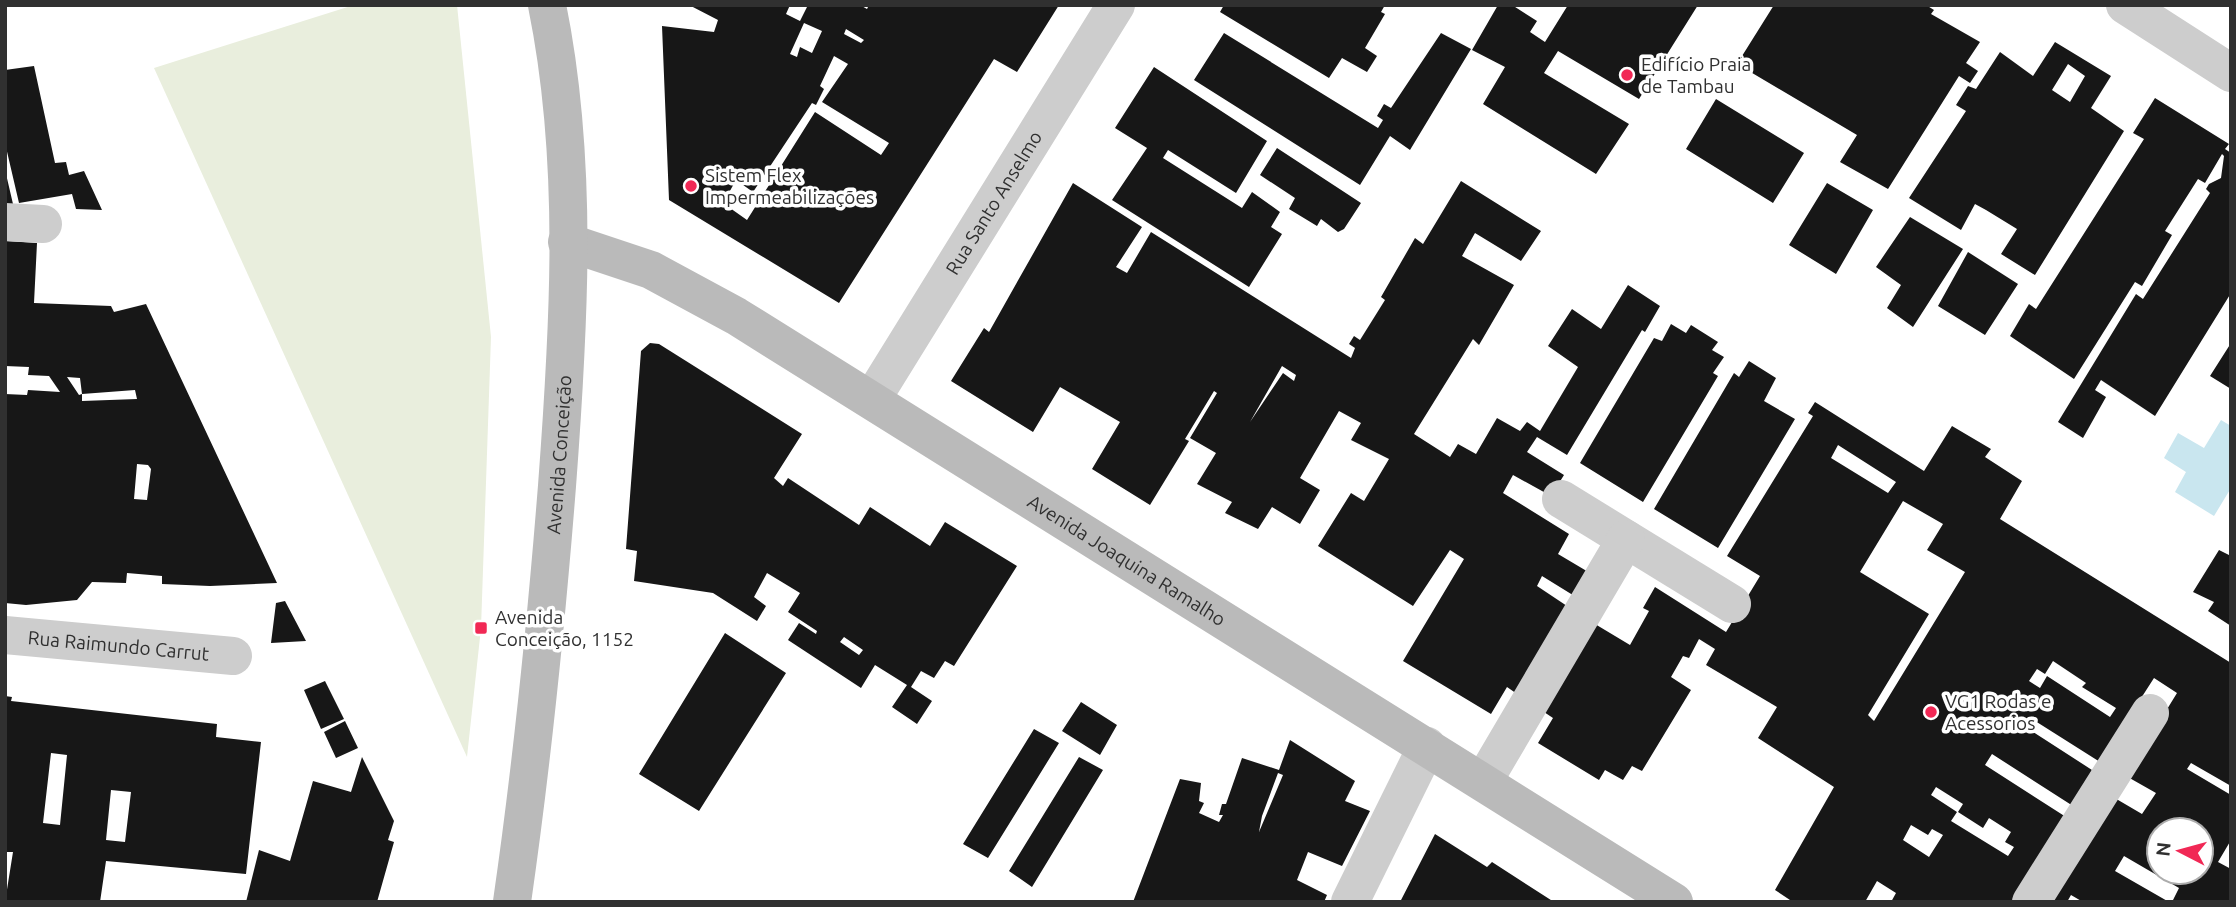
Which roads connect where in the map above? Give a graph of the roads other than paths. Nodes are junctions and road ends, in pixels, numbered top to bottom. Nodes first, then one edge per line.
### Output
1 (547, 5) edge
2 (1116, 5) edge
3 (2125, 5) edge
4 (2231, 73) edge
5 (5, 222) edge
6 (43, 224) dead end
7 (567, 242) junction
8 (872, 399) junction
9 (1561, 499) dead end
10 (1626, 539) junction
11 (1732, 604) dead end
12 (5, 635) edge
13 (233, 656) dead end
14 (2150, 713) dead end
15 (1427, 746) junction
16 (1483, 782) junction
17 (512, 902) edge
18 (1350, 902) edge
19 (1674, 902) edge
20 (2031, 902) edge

1 - 7 main road, Avenida Conceição
2 - 8 street, Rua Santo Anselmo
3 - 4 street
5 - 6 street
7 - 8 main road, Avenida Joaquina Ramalho
7 - 17 main road, Avenida Conceição
8 - 15 main road, Avenida Joaquina Ramalho
9 - 10 street
10 - 11 street
10 - 16 street
12 - 13 street, Rua Raimundo Carrut
14 - 20 street
15 - 16 main road, Avenida Joaquina Ramalho
15 - 18 street
16 - 19 main road, Avenida Joaquina Ramalho

